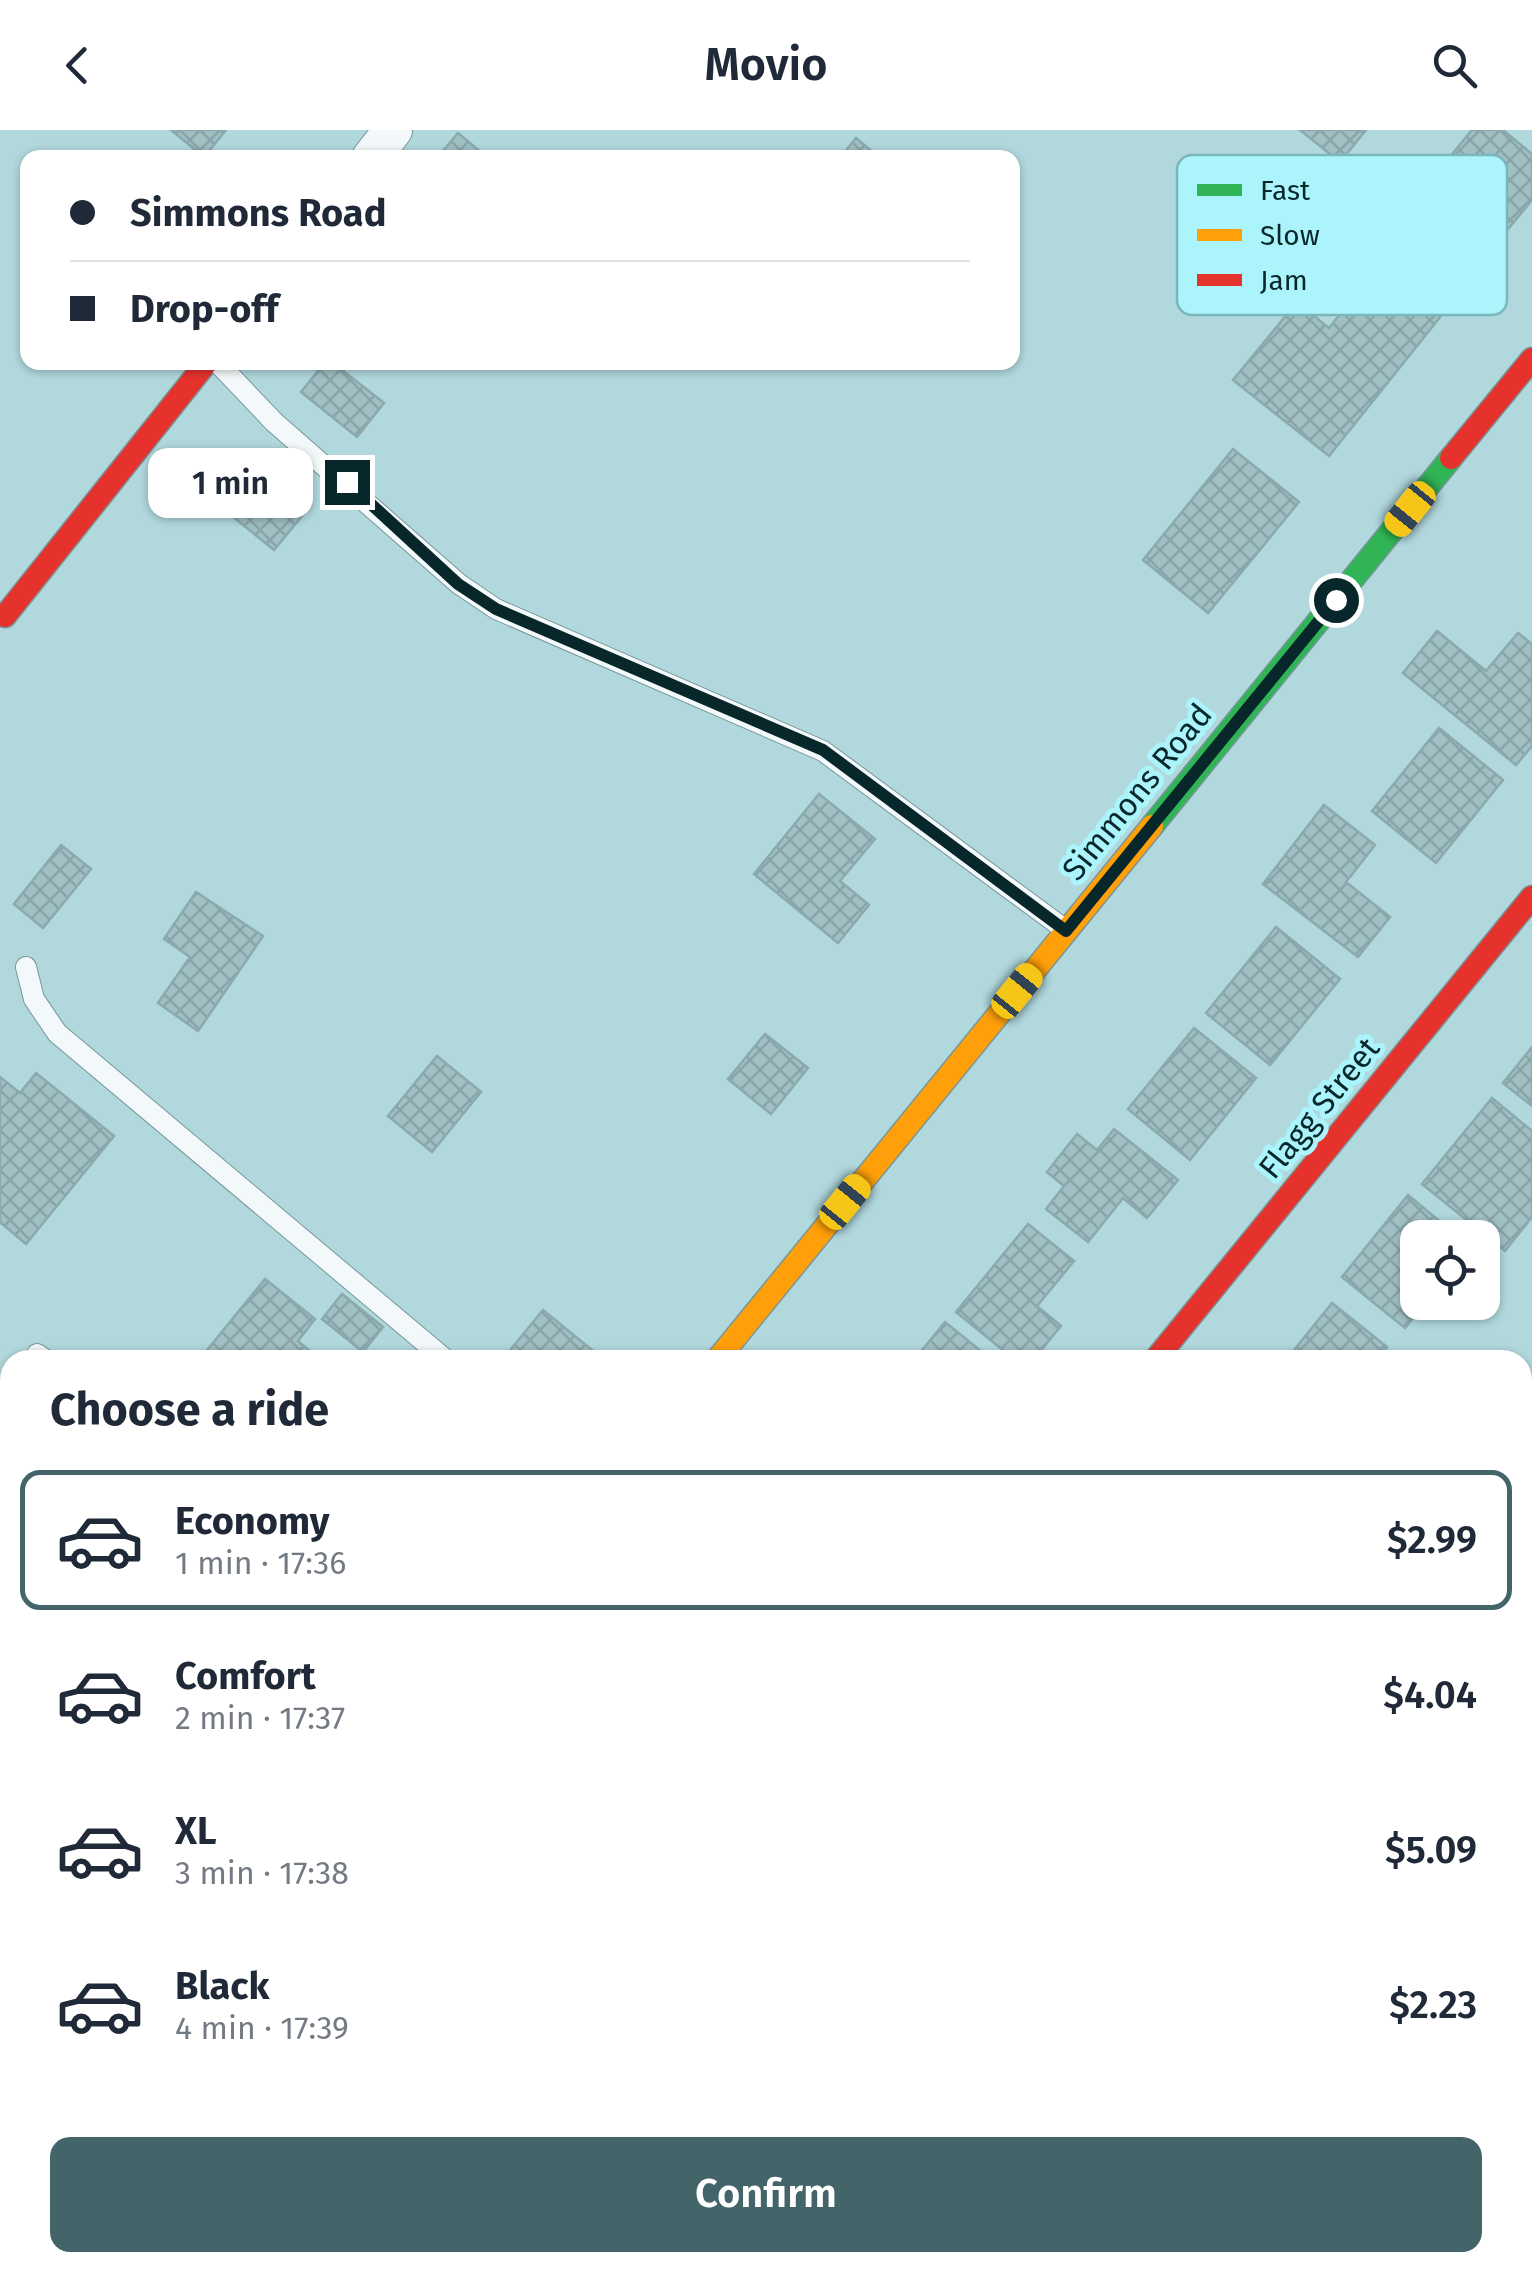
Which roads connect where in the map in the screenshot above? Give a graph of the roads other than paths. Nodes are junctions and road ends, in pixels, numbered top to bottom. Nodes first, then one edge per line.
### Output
1 (1532, 359) edge
2 (202, 370) edge
3 (225, 370) edge
4 (5, 616) dead end
5 (1532, 897) edge
6 (1066, 931) junction
7 (26, 967) dead end
8 (434, 1350) edge
9 (725, 1350) edge
10 (1164, 1350) edge

1 - 6 street, Simmons Road
2 - 4 street
3 - 6 lane
5 - 10 street, Flagg Street
6 - 9 street, Simmons Road
7 - 8 lane

